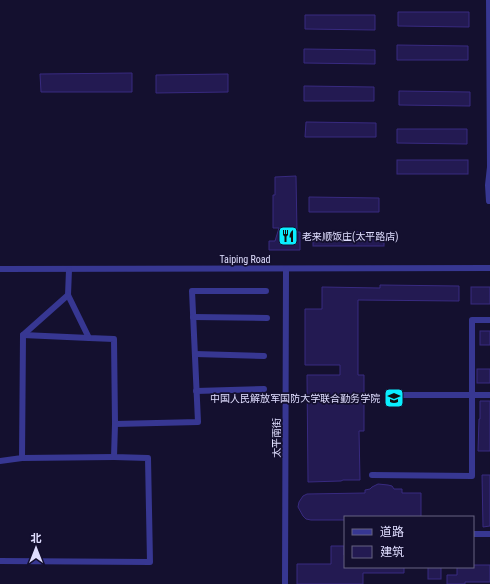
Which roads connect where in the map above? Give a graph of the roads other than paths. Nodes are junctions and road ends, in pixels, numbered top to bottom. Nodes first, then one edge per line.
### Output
1 (489, 0) edge
2 (489, 202) edge
3 (490, 268) edge
4 (0, 269) edge
5 (286, 269) junction
6 (69, 270) junction
7 (266, 291) dead end
8 (68, 295) junction
9 (193, 317) junction
10 (267, 318) dead end
11 (490, 320) edge
12 (23, 335) junction
13 (89, 338) junction
14 (195, 354) junction
15 (264, 356) dead end
16 (264, 389) dead end
17 (196, 391) junction
18 (400, 395) dead end
19 (472, 395) junction
20 (490, 395) edge
21 (115, 424) junction
22 (114, 457) junction
23 (22, 458) junction
24 (0, 462) edge
25 (372, 475) dead end
26 (474, 534) edge
27 (490, 534) edge
28 (0, 561) edge
29 (286, 584) edge

1 - 2 street
3 - 5 street, Taiping Road
4 - 6 street, Taiping Road
5 - 6 street, Taiping Road
5 - 29 street, 太平南街
6 - 8 street
7 - 9 street
8 - 12 street
8 - 13 street
9 - 10 street
9 - 14 street
11 - 19 street
12 - 13 street
12 - 23 street
13 - 21 street
14 - 15 street
14 - 17 street
16 - 17 street
17 - 21 street
18 - 19 street
19 - 20 street
19 - 25 street
21 - 22 street
22 - 23 street
22 - 28 street
23 - 24 street
26 - 27 street

